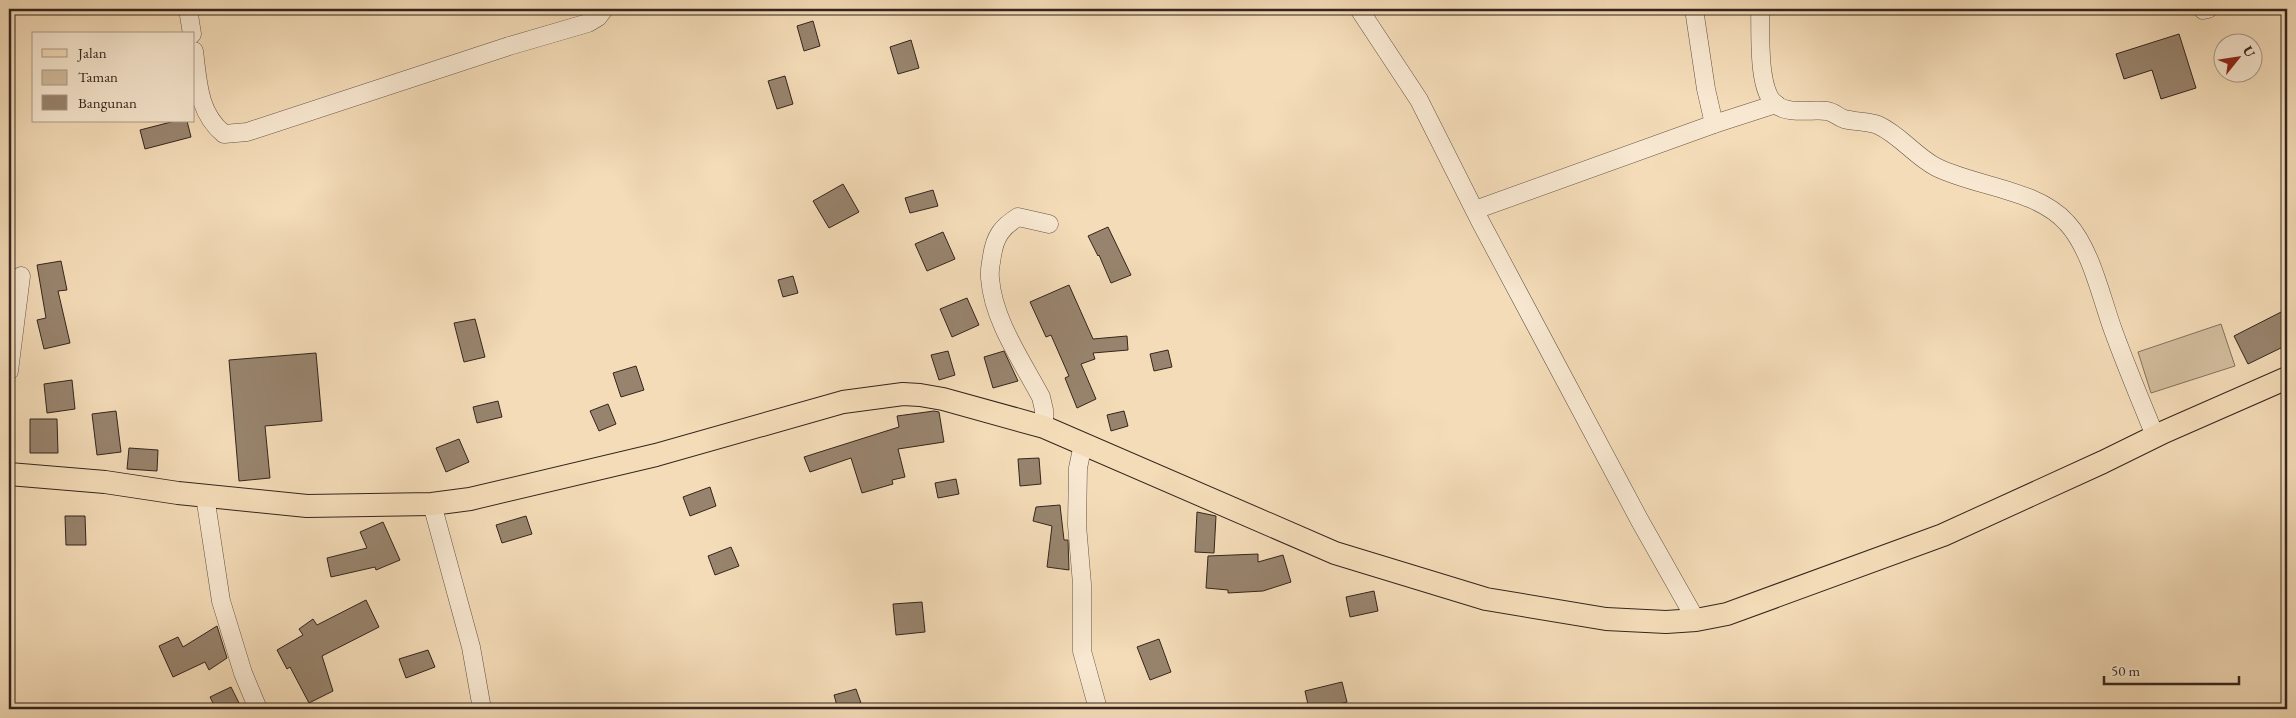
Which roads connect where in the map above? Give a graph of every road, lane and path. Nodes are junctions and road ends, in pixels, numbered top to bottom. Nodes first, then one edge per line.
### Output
1 (188, 9) edge
2 (604, 9) edge
3 (1359, 9) edge
4 (1694, 9) edge
5 (1760, 9) edge
6 (192, 32) edge
7 (195, 58) edge
8 (1776, 104) junction
9 (1714, 124) junction
10 (1475, 210) junction
11 (1049, 224) dead end
12 (21, 276) dead end
13 (9, 363) edge
14 (9, 371) edge
15 (2287, 378) edge
16 (1044, 427) junction
17 (2155, 436) junction
18 (1083, 444) junction
19 (9, 474) edge
20 (205, 496) junction
21 (432, 504) junction
22 (1696, 620) junction
23 (258, 709) edge
24 (482, 709) edge
25 (1098, 709) edge

1 - 6 street
2 - 7 street
3 - 10 street
4 - 9 street
5 - 8 street
8 - 9 street
8 - 17 street
9 - 10 street
10 - 22 street
11 - 16 street
12 - 13 street
13 - 14 street
15 - 17 main road
16 - 18 main road
16 - 21 main road
17 - 22 main road
18 - 22 main road
18 - 25 street
19 - 20 main road
20 - 21 main road
20 - 23 street
21 - 24 street

